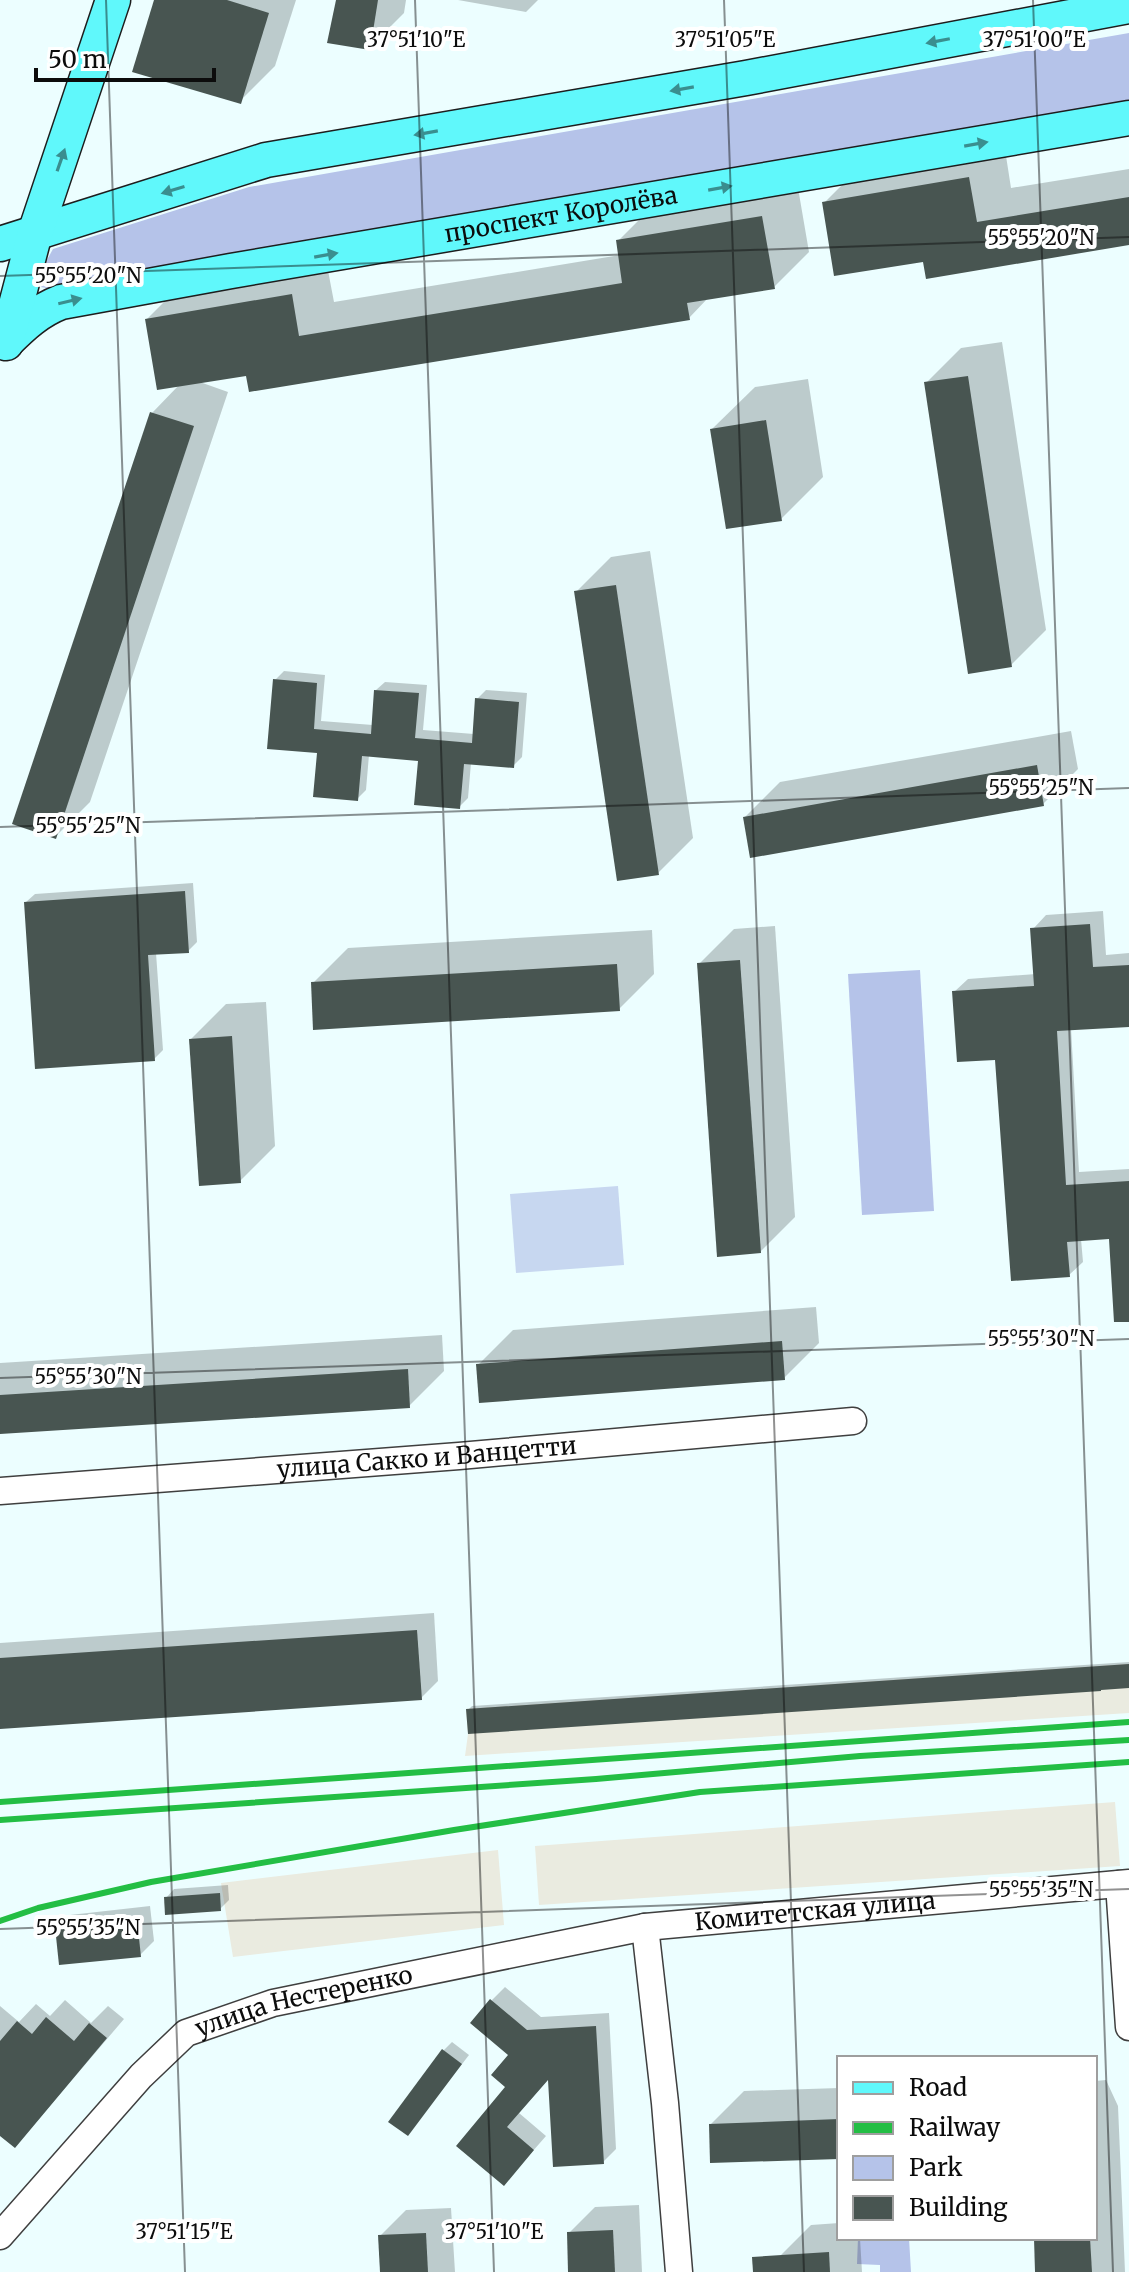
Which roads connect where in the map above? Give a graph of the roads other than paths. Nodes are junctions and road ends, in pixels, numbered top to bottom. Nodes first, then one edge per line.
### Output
1 (113, 0) edge
2 (1129, 6) edge
3 (1129, 118) edge
4 (35, 233) junction
5 (0, 244) edge
6 (3, 352) edge
7 (853, 1421) dead end
8 (0, 1491) edge
9 (1124, 1884) edge
10 (645, 1927) junction
11 (1129, 2027) edge
12 (0, 2236) edge
13 (679, 2272) edge

4 -> 1 main road
2 -> 4 main road
6 -> 3 main road, проспект Королёва
4 - 5 main road
4 - 6 main road
7 - 8 street, улица Сакко и Ванцетти
9 - 10 street, Комитетская улица
9 - 11 street
10 - 12 street, улица Нестеренко
10 - 13 street

